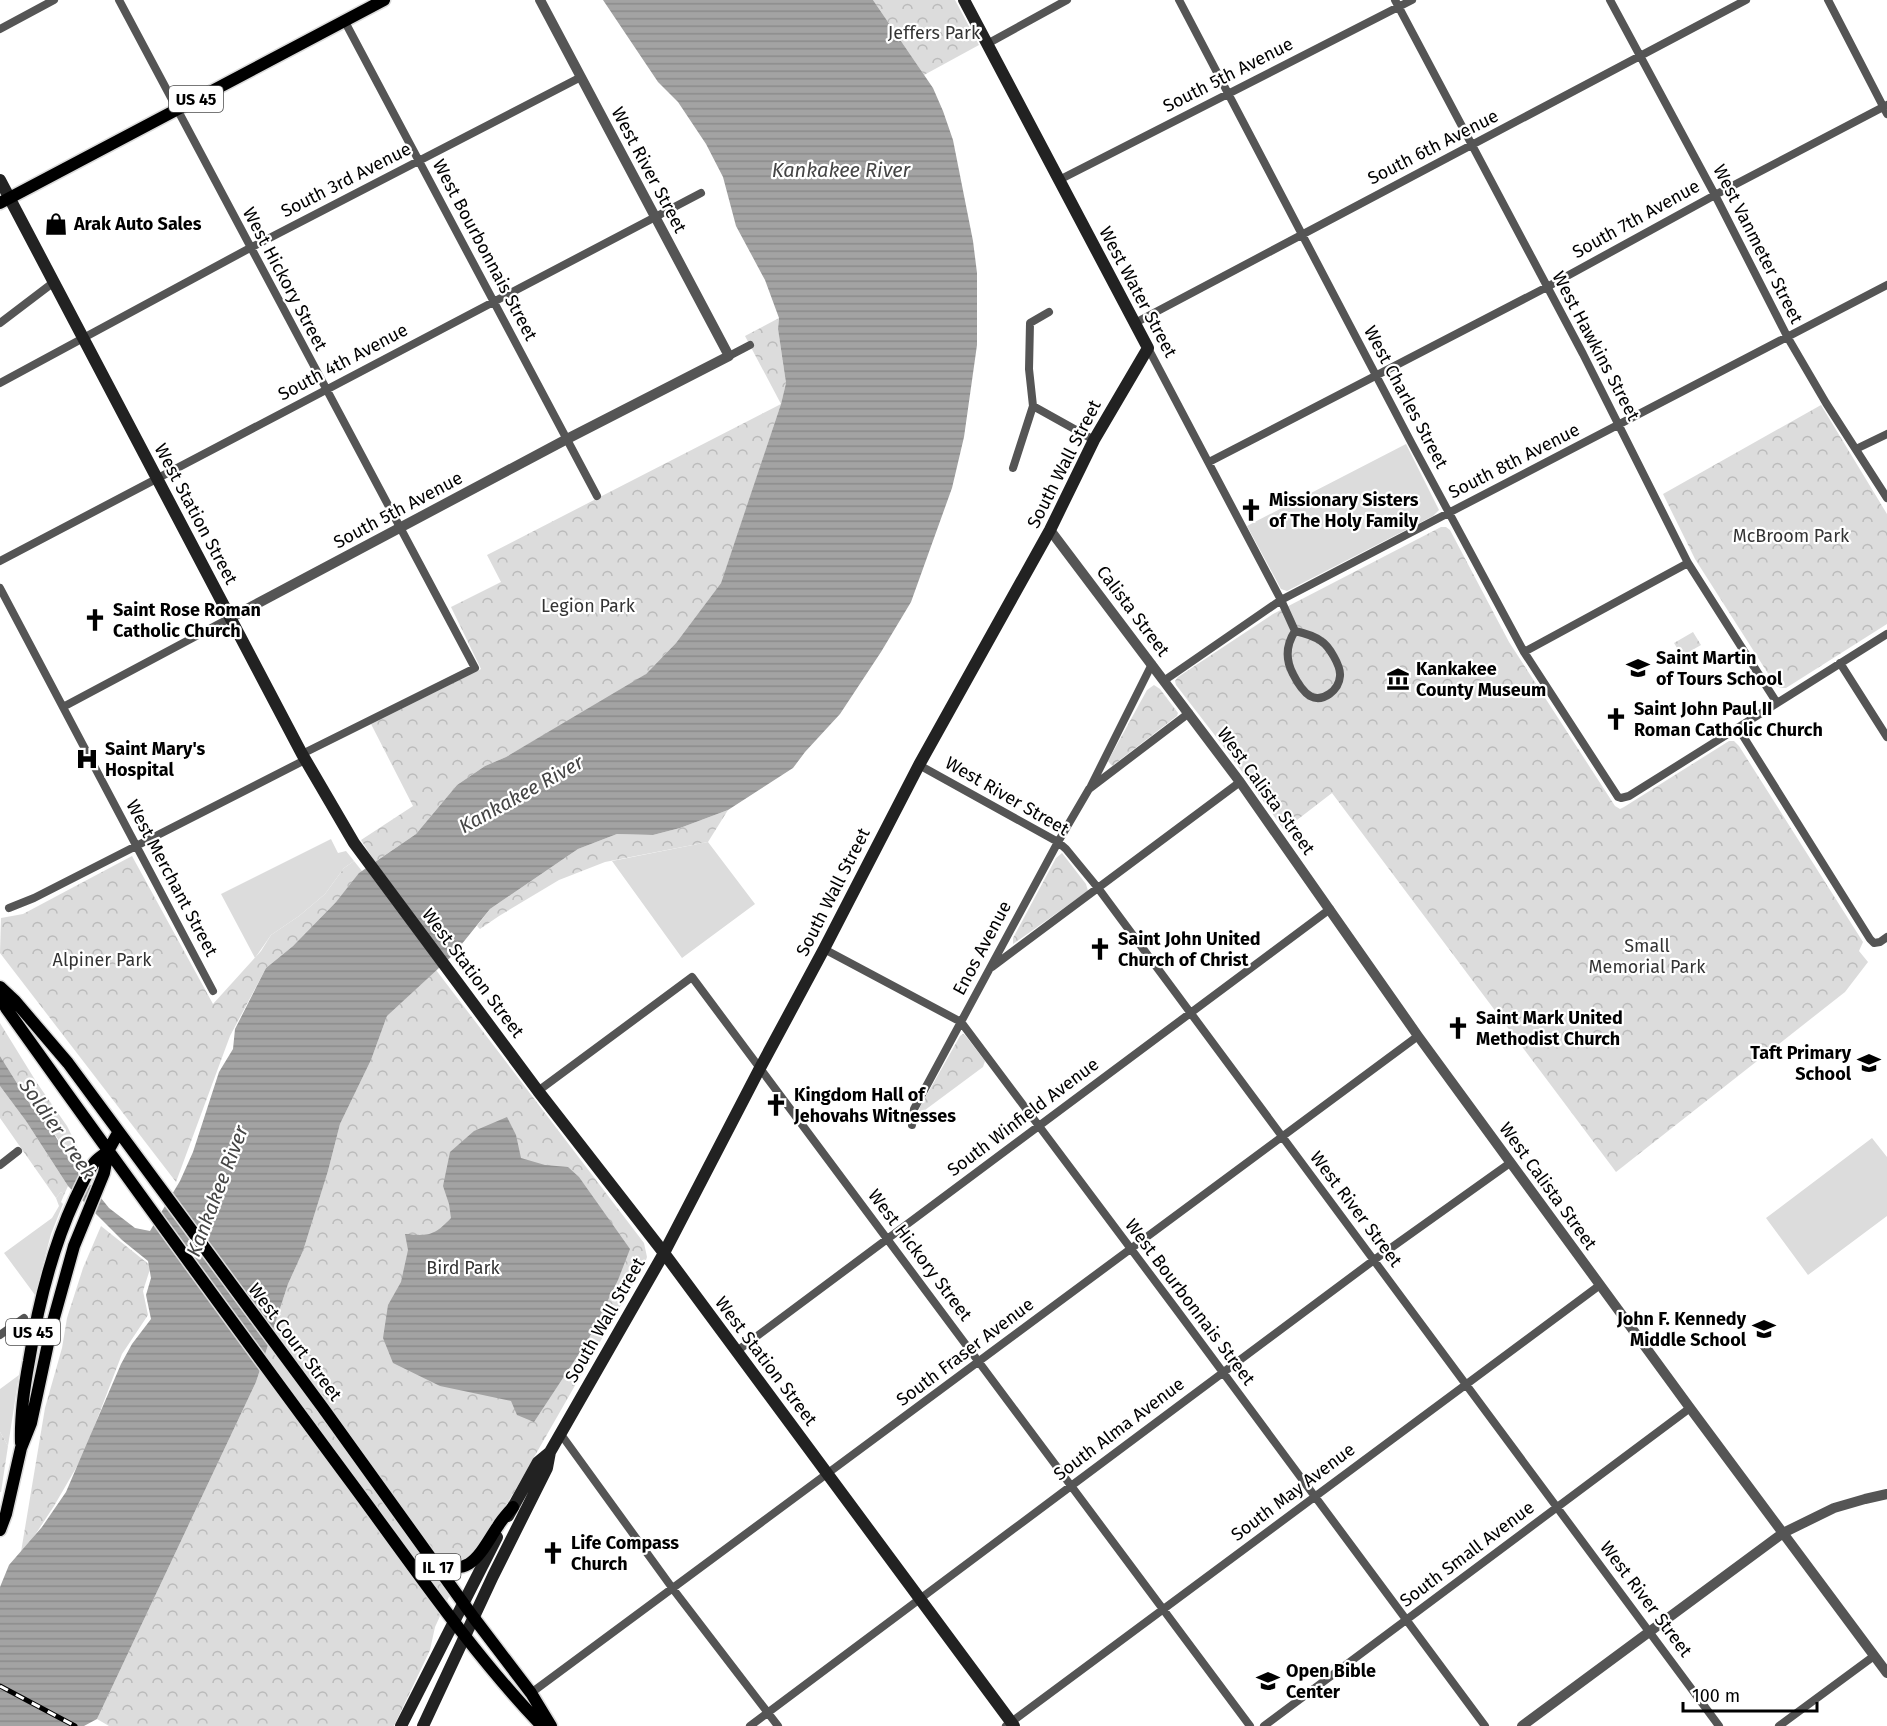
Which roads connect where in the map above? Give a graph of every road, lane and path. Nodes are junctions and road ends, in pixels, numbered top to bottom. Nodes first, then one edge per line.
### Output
1 (54, 0) edge
2 (118, 0) edge
3 (384, 0) edge
4 (540, 0) edge
5 (964, 0) edge
6 (1067, 0) edge
7 (1179, 0) edge
8 (1412, 0) edge
9 (1610, 0) edge
10 (1746, 0) edge
11 (1828, 0) edge
12 (1396, 4) edge
13 (344, 20) junction
14 (0, 29) edge
15 (987, 44) junction
16 (1640, 57) junction
17 (581, 76) junction
18 (1228, 93) junction
19 (1886, 109) edge
20 (176, 110) junction
21 (1472, 146) junction
22 (418, 161) junction
23 (0, 180) edge
24 (1059, 180) junction
25 (701, 193) dead end
26 (1714, 195) junction
27 (5, 201) edge
28 (656, 217) junction
29 (1302, 234) junction
30 (249, 248) junction
31 (54, 282) junction
32 (1887, 285) edge
33 (1547, 287) junction
34 (494, 302) junction
35 (1049, 312) dead end
36 (0, 323) edge
37 (1135, 323) junction
38 (1788, 338) junction
39 (83, 339) junction
40 (750, 345) dead end
41 (1148, 348) junction
42 (729, 356) junction
43 (1376, 375) junction
44 (0, 383) edge
45 (325, 390) junction
46 (1033, 406) junction
47 (1620, 425) junction
48 (1887, 434) edge
49 (567, 439) junction
50 (1094, 440) junction
51 (1856, 449) junction
52 (1209, 462) junction
53 (1013, 468) dead end
54 (157, 479) junction
55 (597, 496) dead end
56 (1887, 498) edge
57 (1449, 513) junction
58 (399, 528) junction
59 (1050, 530) junction
60 (0, 561) edge
61 (1688, 563) junction
62 (0, 588) edge
63 (1281, 600) junction
64 (230, 618) junction
65 (1295, 631) junction
66 (1887, 633) edge
67 (1524, 652) junction
68 (1840, 663) junction
69 (1152, 664) junction
70 (1165, 680) junction
71 (1777, 703) junction
72 (63, 707) junction
73 (1189, 713) junction
74 (1738, 728) junction
75 (1887, 737) edge
76 (303, 757) junction
77 (919, 765) junction
78 (1240, 782) junction
79 (1089, 789) junction
80 (1058, 842) junction
81 (136, 846) junction
82 (1098, 888) junction
83 (9, 908) dead end
84 (1330, 909) junction
85 (1887, 937) edge
86 (824, 949) junction
87 (990, 969) junction
88 (0, 987) edge
89 (213, 992) dead end
90 (0, 997) edge
91 (1191, 1013) junction
92 (961, 1022) junction
93 (1418, 1036) junction
94 (760, 1068) junction
95 (538, 1091) junction
96 (912, 1125) dead end
97 (1039, 1126) junction
98 (118, 1133) junction
99 (1282, 1137) junction
100 (18, 1151) dead end
101 (108, 1151) junction
102 (1510, 1163) junction
103 (0, 1165) edge
104 (887, 1239) junction
105 (1130, 1249) junction
106 (664, 1253) junction
107 (1374, 1260) junction
108 (1600, 1286) junction
109 (24, 1318) dead end
110 (0, 1335) edge
111 (736, 1351) junction
112 (978, 1362) junction
113 (1222, 1373) junction
114 (1466, 1385) junction
115 (1690, 1408) junction
116 (560, 1433) junction
117 (21, 1448) junction
118 (550, 1452) junction
119 (828, 1474) junction
120 (1071, 1486) junction
121 (1887, 1494) edge
122 (1314, 1497) junction
123 (513, 1507) junction
124 (1557, 1507) junction
125 (0, 1530) edge
126 (1783, 1533) junction
127 (431, 1558) junction
128 (673, 1589) junction
129 (920, 1598) junction
130 (463, 1602) junction
131 (1163, 1609) junction
132 (474, 1618) junction
133 (454, 1620) junction
134 (1406, 1620) junction
135 (1649, 1632) junction
136 (466, 1636) junction
137 (1874, 1656) junction
138 (1887, 1673) edge
139 (531, 1694) junction
140 (768, 1713) junction
141 (1010, 1725) edge
142 (401, 1726) edge
143 (423, 1726) edge
144 (542, 1726) edge
145 (551, 1726) edge
146 (750, 1726) edge
147 (778, 1726) edge
148 (1250, 1726) edge
149 (1263, 1726) edge
150 (1485, 1726) edge
151 (1522, 1726) edge
152 (1719, 1726) edge
153 (1779, 1726) edge

1 - 14 street
2 - 20 street, West Hickory Street
3 - 13 main road, US 45
4 - 17 street, West River Street
5 - 15 main road, West Water Street
6 - 15 street
7 - 18 street, West Charles Street
8 - 12 street, South 5th Avenue
9 - 16 street, West Vanmeter Street
10 - 16 street, South 6th Avenue
11 - 19 street
12 - 18 street, South 5th Avenue
12 - 21 street, West Hawkins Street
13 - 20 main road, US 45
13 - 22 street, West Bourbonnais Street
15 - 24 main road, West Water Street
16 - 21 street, South 6th Avenue
16 - 26 street, West Vanmeter Street
17 - 22 street, South 3rd Avenue
17 - 28 street, West River Street
18 - 24 street, South 5th Avenue
18 - 29 street, West Charles Street
19 - 26 street, South 7th Avenue
20 - 27 main road, US 45
20 - 30 street, West Hickory Street
21 - 29 street, South 6th Avenue
21 - 33 street, West Hawkins Street
22 - 30 street, South 3rd Avenue
22 - 34 street, West Bourbonnais Street
23 - 27 main road, West Station Street
24 - 37 main road, West Water Street
25 - 28 street, South 4th Avenue
26 - 33 street, South 7th Avenue
26 - 38 street, West Vanmeter Street
27 - 31 main road, West Station Street
28 - 34 street, South 4th Avenue
28 - 42 street, West River Street
29 - 37 street, South 6th Avenue
29 - 43 street, West Charles Street
30 - 39 street, South 3rd Avenue
30 - 45 street, West Hickory Street
31 - 36 street
31 - 39 main road, West Station Street
32 - 38 street, South 8th Avenue
33 - 43 street, South 7th Avenue
33 - 47 street, West Hawkins Street
34 - 45 street, South 4th Avenue
34 - 49 street, West Bourbonnais Street
35 - 46 street
37 - 41 main road, West Water Street
38 - 47 street, South 8th Avenue
38 - 51 street, West Vanmeter Street
39 - 44 street, South 3rd Avenue
39 - 54 main road, West Station Street
40 - 42 street, South 5th Avenue
41 - 50 main road, South Wall Street
41 - 52 street, West Water Street
42 - 49 street, South 5th Avenue
43 - 52 street, South 7th Avenue
43 - 57 street, West Charles Street
45 - 54 street, South 4th Avenue
45 - 58 street, West Hickory Street
46 - 50 street
46 - 53 street
47 - 57 street, South 8th Avenue
47 - 61 street, West Hawkins Street
48 - 51 street
49 - 55 street, West Bourbonnais Street
49 - 58 street, South 5th Avenue
50 - 59 main road, South Wall Street
51 - 56 street, West Vanmeter Street
52 - 63 street, West Water Street
54 - 60 street, South 4th Avenue
54 - 64 main road, West Station Street
57 - 63 street, South 8th Avenue
57 - 67 street, West Charles Street
58 - 64 street, South 5th Avenue
58 - 76 street, West Hickory Street
59 - 69 street, Calista Street
59 - 77 main road, South Wall Street
61 - 67 street
61 - 71 street, West Hawkins Street
62 - 72 street, West Merchant Street
63 - 65 street, West Water Street
63 - 70 street, South 8th Avenue
64 - 72 street, South 5th Avenue
64 - 76 main road, West Station Street
65 - 65 street
66 - 68 street
67 - 74 street, West Charles Street
68 - 71 street
68 - 75 street
69 - 70 street, Calista Street
69 - 79 street, Enos Avenue
70 - 73 street, Calista Street
71 - 74 street
72 - 81 street, West Merchant Street
73 - 78 street, West Calista Street
73 - 79 street, Enos Avenue
74 - 85 street
76 - 81 street
76 - 95 main road, West Station Street
77 - 80 street, West River Street
77 - 86 main road, South Wall Street
78 - 82 street
78 - 84 street, West Calista Street
79 - 80 street, Enos Avenue
80 - 82 street, West River Street
80 - 87 street, Enos Avenue
81 - 83 street
81 - 89 street, West Merchant Street
82 - 87 street
82 - 91 street, West River Street
84 - 91 street, South Winfield Avenue
84 - 93 street, West Calista Street
86 - 92 street, West Bourbonnais Street
86 - 94 main road, South Wall Street
87 - 92 street, Enos Avenue
88 - 98 main road, West Court Street
90 - 101 main road, West Court Street
91 - 97 street, South Winfield Avenue
91 - 99 street, West River Street
92 - 96 street, Enos Avenue
92 - 97 street, West Bourbonnais Street
93 - 99 street, South Fraser Avenue
93 - 102 street, West Calista Street
94 - 95 street, West Hickory Street
94 - 104 street, West Hickory Street
94 - 106 main road, South Wall Street
95 - 106 main road, West Station Street
97 - 104 street, South Winfield Avenue
97 - 105 street, West Bourbonnais Street
98 - 101 main road, US 45
98 - 127 main road, West Court Street / IL 17
99 - 105 street, South Fraser Avenue
99 - 107 street, West River Street
100 - 103 street
101 - 117 main road, US 45
101 - 117 main road, US 45
101 - 133 main road, West Court Street / IL 17
102 - 107 street, South Alma Avenue
102 - 108 street, West Calista Street
104 - 111 street, South Winfield Avenue
104 - 112 street, West Hickory Street
105 - 112 street, South Fraser Avenue
105 - 113 street, West Bourbonnais Street
106 - 111 main road, West Station Street
106 - 116 main road, South Wall Street
107 - 113 street, South Alma Avenue
107 - 114 street, West River Street
108 - 114 street, South May Avenue
108 - 115 street, West Calista Street
109 - 110 street
111 - 119 main road, West Station Street
112 - 119 street, South Fraser Avenue
112 - 120 street, West Hickory Street
113 - 120 street, South Alma Avenue
113 - 122 street, West Bourbonnais Street
114 - 122 street, South May Avenue
114 - 124 street, West River Street
115 - 124 street, South Small Avenue
115 - 126 street, West Calista Street
116 - 118 main road, South Wall Street
116 - 128 street
117 - 125 main road, US 45
118 - 123 main road, South Wall Street
118 - 132 main road, South Wall Street
119 - 128 street, South Fraser Avenue
119 - 129 main road, West Station Street
120 - 129 street, South Alma Avenue
120 - 131 street, West Hickory Street
121 - 126 street
122 - 131 street, South May Avenue
122 - 134 street, West Bourbonnais Street
123 - 127 main road
123 - 130 main road, South Wall Street
124 - 134 street, South Small Avenue
124 - 135 street, West River Street
126 - 135 street
126 - 137 street, West Calista Street
127 - 130 main road, West Court Street / IL 17
128 - 139 street, South Fraser Avenue
128 - 140 street
129 - 140 street, South Alma Avenue
129 - 141 main road, West Station Street
130 - 132 main road, West Court Street / IL 17
130 - 133 main road, South Wall Street
131 - 141 street, South May Avenue
131 - 148 street, West Hickory Street
132 - 136 main road, South Wall Street
132 - 139 main road, West Court Street / IL 17
133 - 136 main road, West Court Street / IL 17
133 - 142 main road, South Wall Street
134 - 149 street, South Small Avenue
134 - 150 street, West Bourbonnais Street
135 - 151 street
135 - 152 street, West River Street
136 - 143 main road, South Wall Street
136 - 144 main road, West Court Street / IL 17
137 - 138 street, West Calista Street
137 - 153 street
139 - 145 main road, West Court Street / IL 17
140 - 146 street, South Alma Avenue
140 - 147 street

